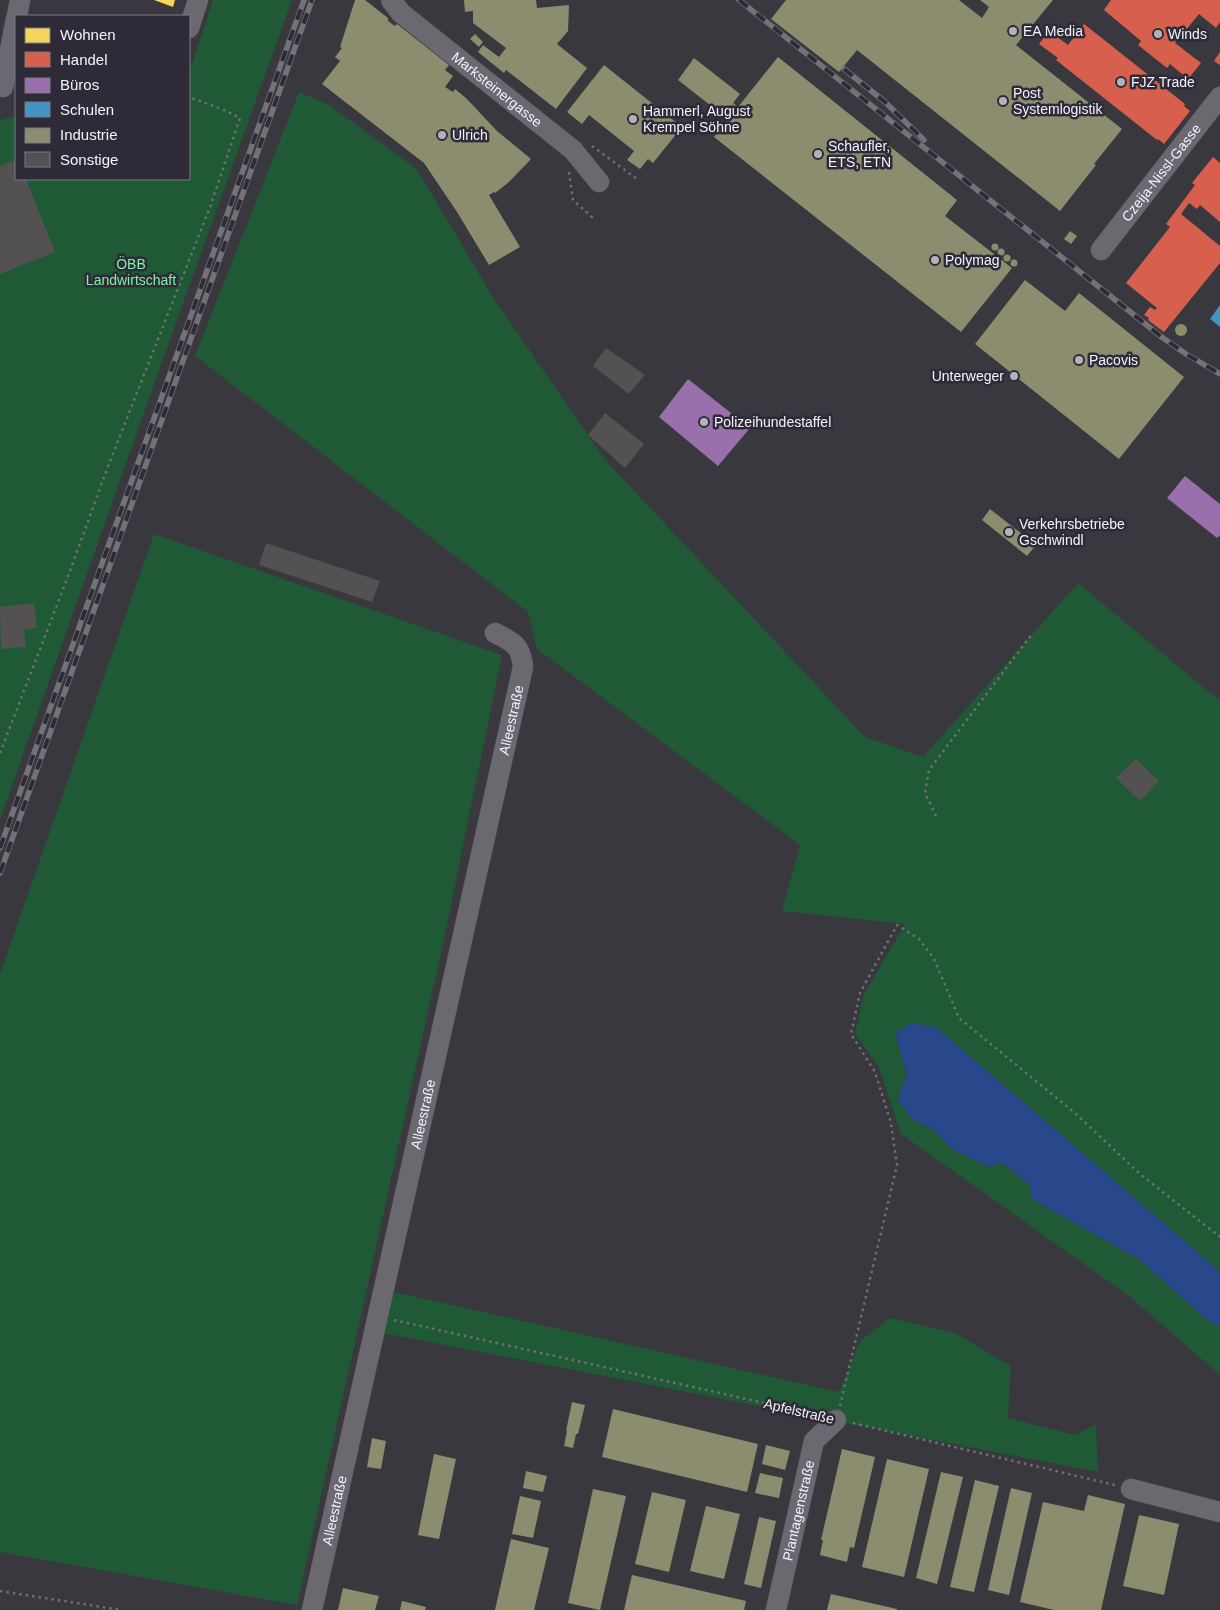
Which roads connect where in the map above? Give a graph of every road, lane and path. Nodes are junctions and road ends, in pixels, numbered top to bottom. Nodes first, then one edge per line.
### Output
1 (20, 0) edge
2 (198, 0) edge
3 (390, 0) edge
4 (18, 15) edge
5 (190, 25) edge
6 (15, 29) edge
7 (5, 83) edge
8 (190, 97) edge
9 (1220, 97) edge
10 (599, 182) dead end
11 (1101, 250) dead end
12 (495, 633) dead end
13 (1032, 634) dead end
14 (0, 753) edge
15 (936, 816) dead end
16 (1220, 1237) edge
17 (377, 1316) junction
18 (836, 1420) junction
19 (1131, 1489) joint
20 (1220, 1512) edge
21 (0, 1590) edge
22 (121, 1610) edge
23 (312, 1610) edge
24 (776, 1610) edge

1 - 4 street
2 - 5 street
3 - 10 street, Marksteinergasse
6 - 7 street
8 - 14 path
9 - 11 street, Czeija-Nissl-Gasse
12 - 17 street, Alleestraße
13 - 15 path
16 - 18 path
17 - 18 path, Apfelstraße
17 - 23 street, Alleestraße
18 - 19 path, Apfelstraße
18 - 24 street, Plantagenstraße
19 - 20 street
21 - 22 path

